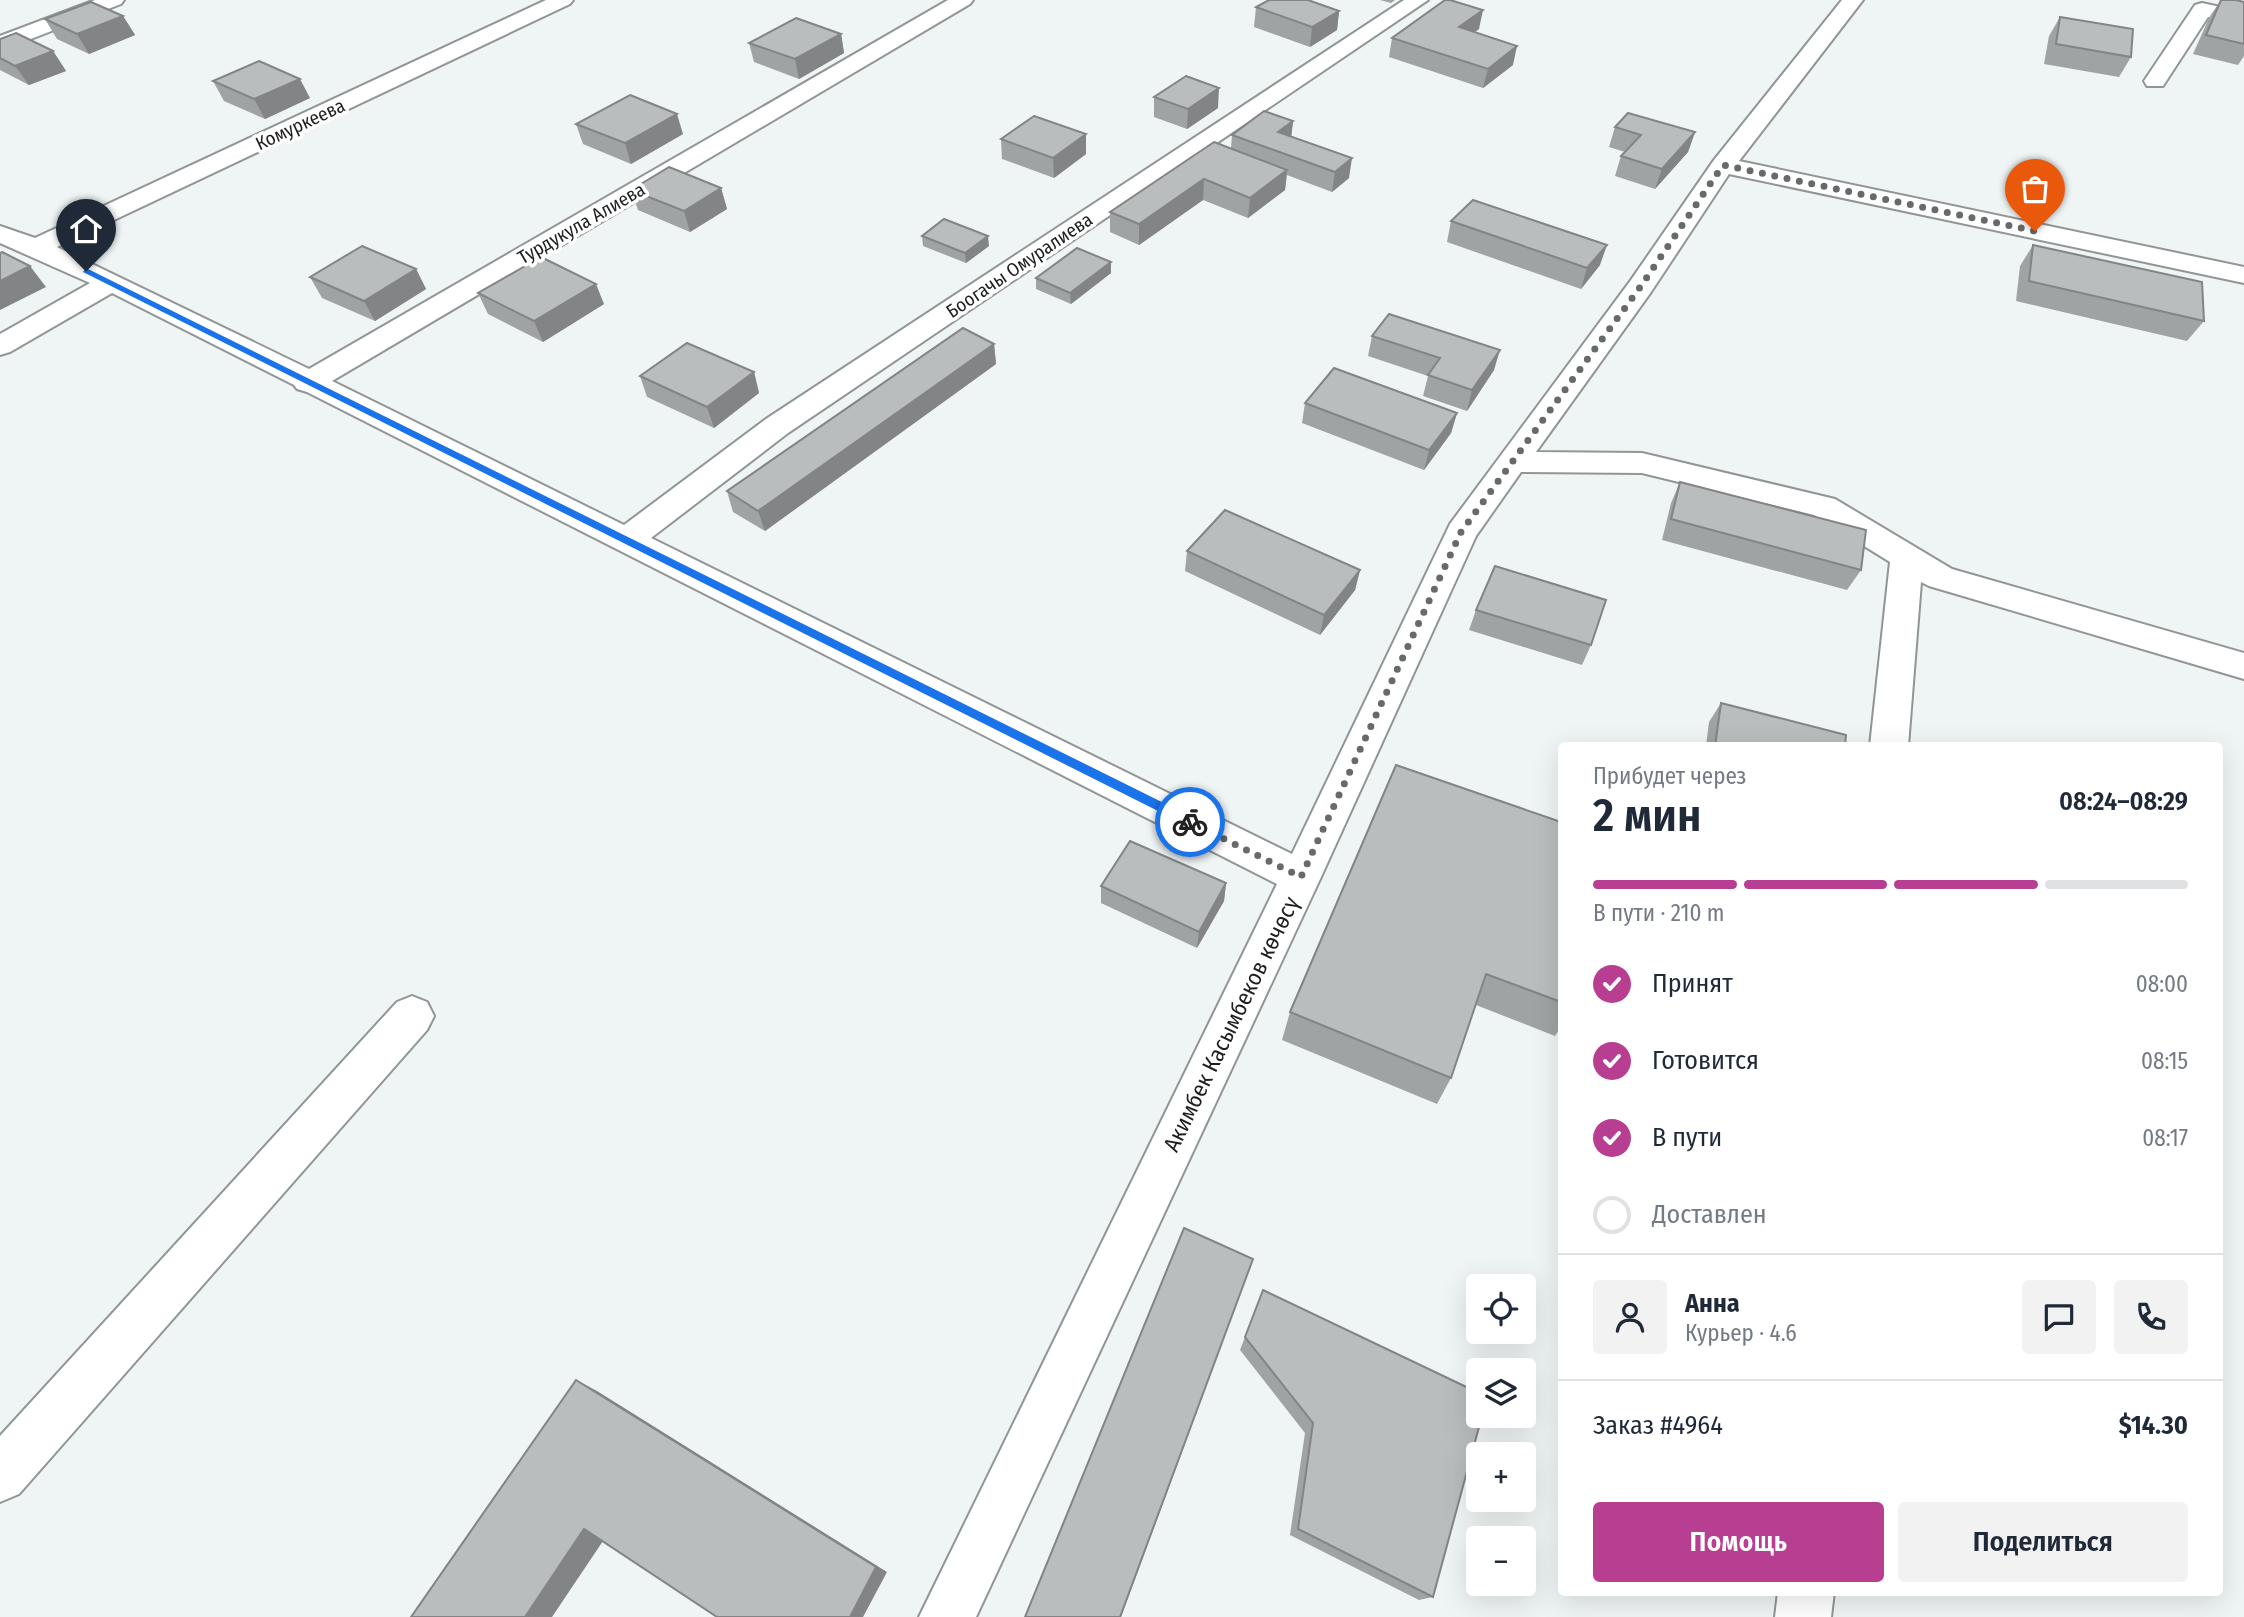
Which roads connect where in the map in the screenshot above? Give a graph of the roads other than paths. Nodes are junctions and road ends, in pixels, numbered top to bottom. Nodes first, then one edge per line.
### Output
1 (114, 0) edge
2 (564, 0) edge
3 (963, 0) edge
4 (1418, 0) edge
5 (1853, 0) edge
6 (2244, 18) edge
7 (0, 44) edge
8 (2155, 81) dead end
9 (1723, 165) junction
10 (0, 234) edge
11 (36, 247) junction
12 (2244, 275) edge
13 (111, 282) junction
14 (0, 345) edge
15 (307, 383) junction
16 (1511, 462) junction
17 (626, 540) junction
18 (1907, 557) junction
19 (2244, 666) edge
20 (1889, 742) edge
21 (1301, 877) junction
22 (412, 1016) dead end
23 (0, 1475) edge
24 (1806, 1596) edge
25 (947, 1617) edge
26 (1803, 1617) edge

1 - 7 street
2 - 11 street, Комуркеева
3 - 15 street, Турдукула Алиева
4 - 17 street, Боогачы Омуралиева
5 - 9 street, Акимбек Касымбеков көчөсү
6 - 8 street
9 - 12 street
9 - 16 street, Акимбек Касымбеков көчөсү
10 - 11 street
11 - 13 street
13 - 14 street
13 - 15 street
15 - 17 street
16 - 18 street
16 - 21 street, Акимбек Касымбеков көчөсү
17 - 21 street
18 - 19 street
18 - 20 street
21 - 25 street, Акимбек Касымбеков көчөсү
22 - 23 street
24 - 26 street

